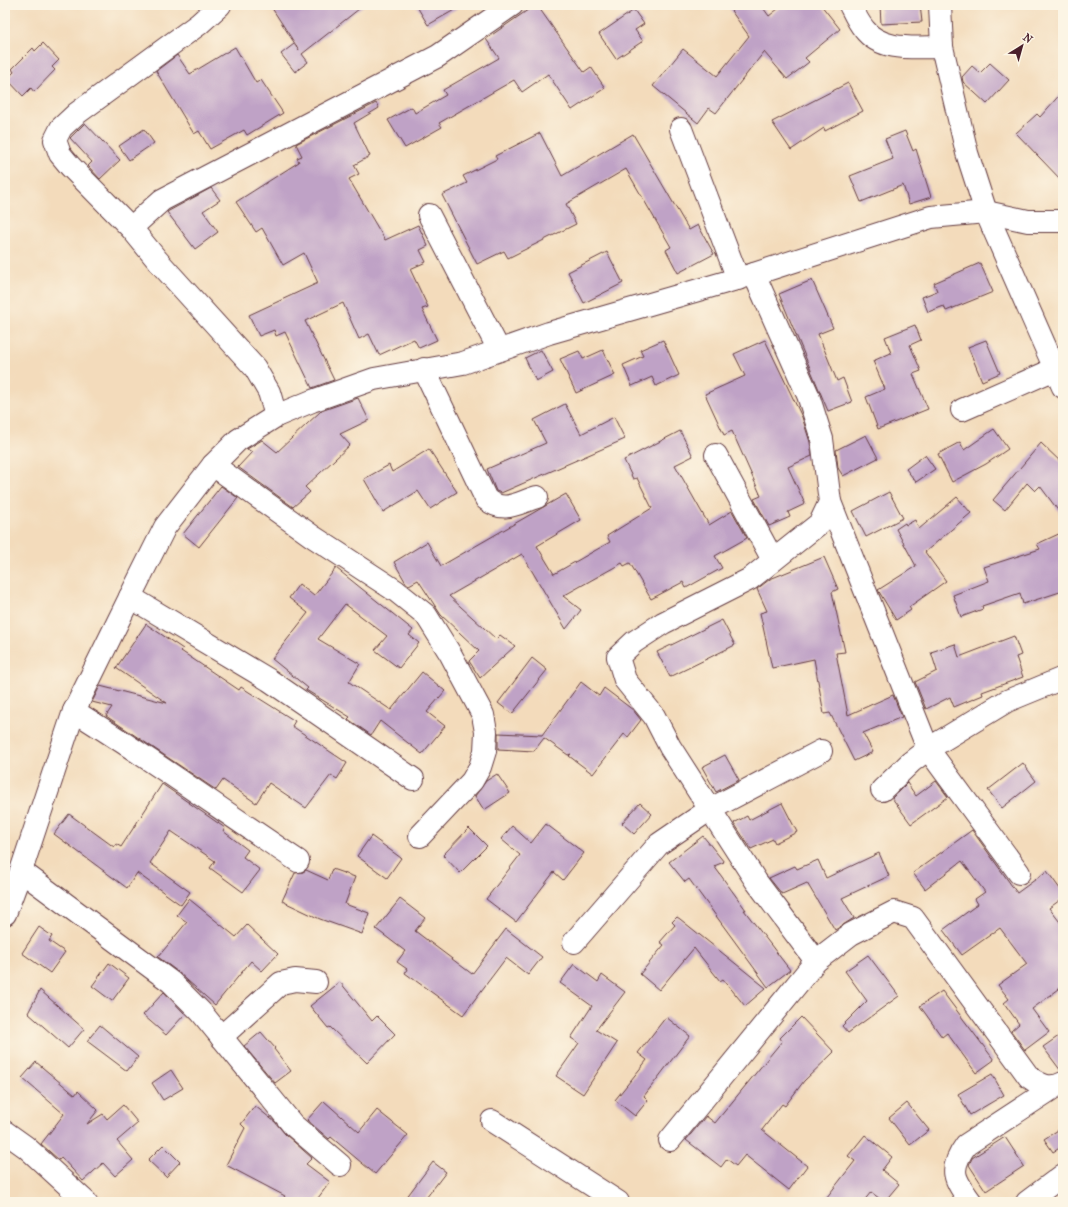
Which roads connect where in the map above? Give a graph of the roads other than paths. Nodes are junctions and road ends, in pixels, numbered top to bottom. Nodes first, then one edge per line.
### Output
1 (220, 5) edge
2 (512, 5) edge
3 (850, 5) edge
4 (940, 5) edge
5 (942, 47) junction
6 (681, 129) dead end
7 (986, 212) junction
8 (429, 215) dead end
9 (1063, 221) edge
10 (131, 228) junction
11 (746, 277) junction
12 (499, 350) junction
13 (424, 369) junction
14 (1059, 378) edge
15 (962, 410) dead end
16 (276, 416) junction
17 (716, 455) dead end
18 (213, 465) junction
19 (537, 497) dead end
20 (830, 502) junction
21 (773, 560) junction
22 (130, 597) junction
23 (1063, 678) edge
24 (74, 711) junction
25 (928, 749) junction
26 (821, 752) dead end
27 (413, 779) dead end
28 (882, 790) dead end
29 (709, 810) junction
30 (420, 836) dead end
31 (298, 861) dead end
32 (21, 871) junction
33 (1019, 873) dead end
34 (5, 914) edge
35 (574, 942) dead end
36 (816, 961) junction
37 (316, 982) dead end
38 (221, 1037) junction
39 (1060, 1085) edge
40 (492, 1121) dead end
41 (5, 1132) edge
42 (670, 1140) dead end
43 (340, 1164) dead end
44 (1063, 1175) edge
45 (86, 1202) edge
46 (618, 1202) edge
47 (971, 1202) edge
48 (1027, 1202) edge

1 - 10 street
2 - 10 street
3 - 5 street
4 - 5 street
5 - 7 street
6 - 11 street
7 - 9 street
7 - 11 street
7 - 14 street
8 - 12 street
10 - 16 street
11 - 12 street
11 - 20 street
12 - 13 street
13 - 16 street
13 - 19 street
14 - 15 street
16 - 18 street
17 - 21 street
18 - 22 street
18 - 30 street
20 - 21 street
20 - 25 street
21 - 29 street
22 - 24 street
22 - 27 street
23 - 25 street
24 - 31 street
24 - 32 street
25 - 28 street
25 - 33 street
26 - 29 street
29 - 35 street
29 - 36 street
32 - 34 street
32 - 38 street
36 - 39 street
36 - 42 street
37 - 38 street
38 - 43 street
39 - 47 street
40 - 46 street
41 - 45 street
44 - 48 street

